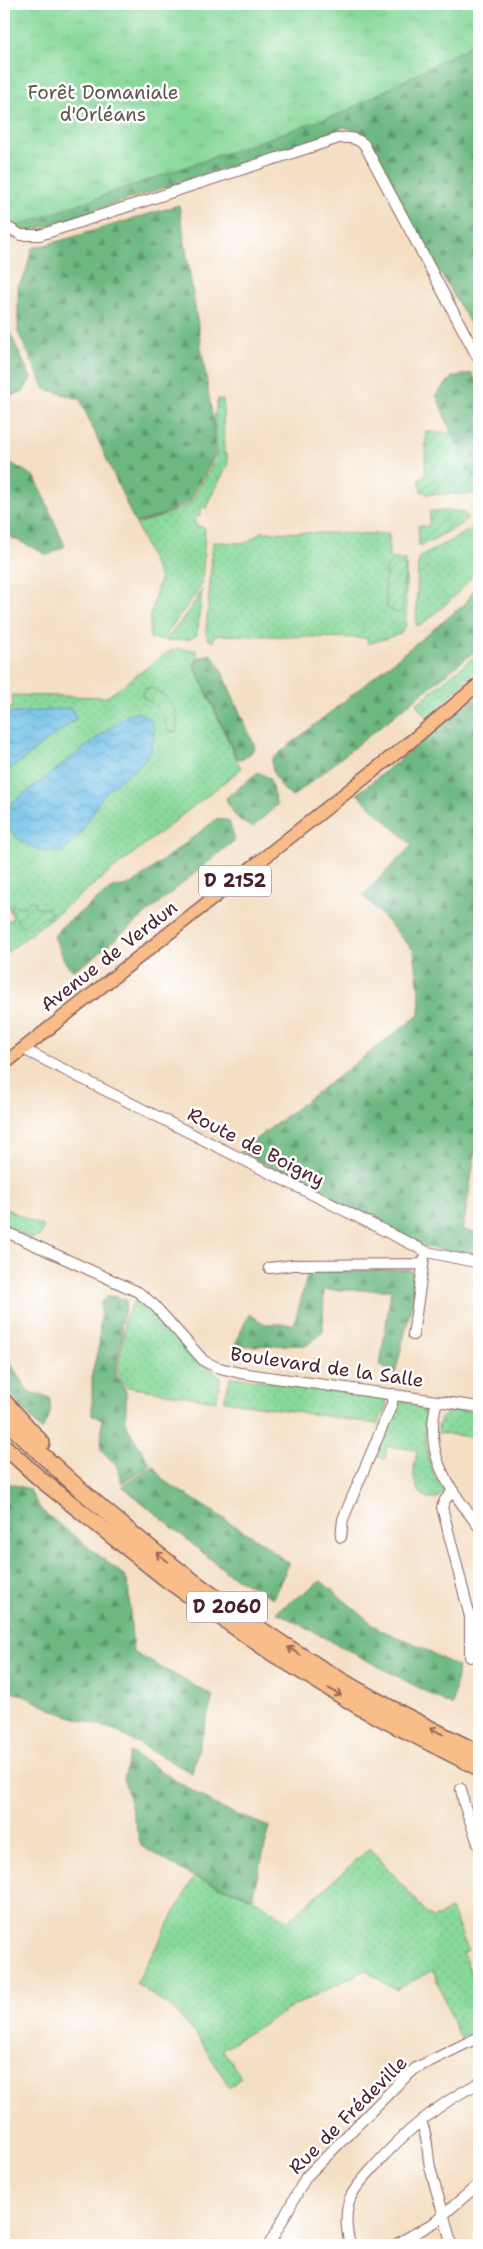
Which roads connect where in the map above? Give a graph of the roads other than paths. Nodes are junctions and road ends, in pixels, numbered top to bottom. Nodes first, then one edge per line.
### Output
1 (4, 225) edge
2 (479, 360) edge
3 (479, 673) edge
4 (479, 684) edge
5 (446, 712) junction
6 (23, 1049) junction
7 (5, 1063) edge
8 (4, 1231) edge
9 (427, 1252) junction
10 (479, 1263) edge
11 (423, 1264) junction
12 (269, 1268) dead end
13 (413, 1335) dead end
14 (393, 1394) junction
15 (4, 1401) edge
16 (437, 1401) junction
17 (479, 1407) edge
18 (4, 1419) edge
19 (4, 1436) edge
20 (4, 1446) edge
21 (452, 1492) junction
22 (108, 1513) junction
23 (479, 1527) edge
24 (341, 1537) dead end
25 (124, 1544) junction
26 (470, 1657) dead end
27 (479, 1753) edge
28 (479, 1768) edge
29 (461, 1788) dead end
30 (479, 1846) edge
31 (479, 2037) edge
32 (479, 2083) edge
33 (421, 2122) junction
34 (479, 2184) edge
35 (444, 2213) junction
36 (268, 2245) edge
37 (350, 2245) edge
38 (395, 2245) edge
39 (451, 2245) edge

1 - 2 street
3 - 5 main road, Avenue de Verdun / D 2152
4 - 5 main road, Avenue de Verdun / D 2152
5 - 6 main road, Avenue de Verdun / D 2152
6 - 7 main road, Avenue de Verdun / D 2152
6 - 9 street, Route de Boigny
8 - 14 street, Boulevard de la Salle
9 - 10 street, Route de Boigny
9 - 11 street
11 - 12 street
11 - 13 street
14 - 16 street, Boulevard de la Salle
14 - 24 street
15 - 22 highway
16 - 17 street, Boulevard de la Salle
16 - 21 street
18 - 22 highway, D 2060
19 - 25 highway, D 2060
20 - 25 highway
21 - 23 street
21 - 26 street
27 -> 22 highway, D 2060
25 -> 28 highway, D 2060
29 - 30 street
31 - 36 street, Rue de Frédeville
32 - 33 street
33 - 35 street
33 - 37 street
34 - 35 street
35 - 38 street
35 - 39 street

